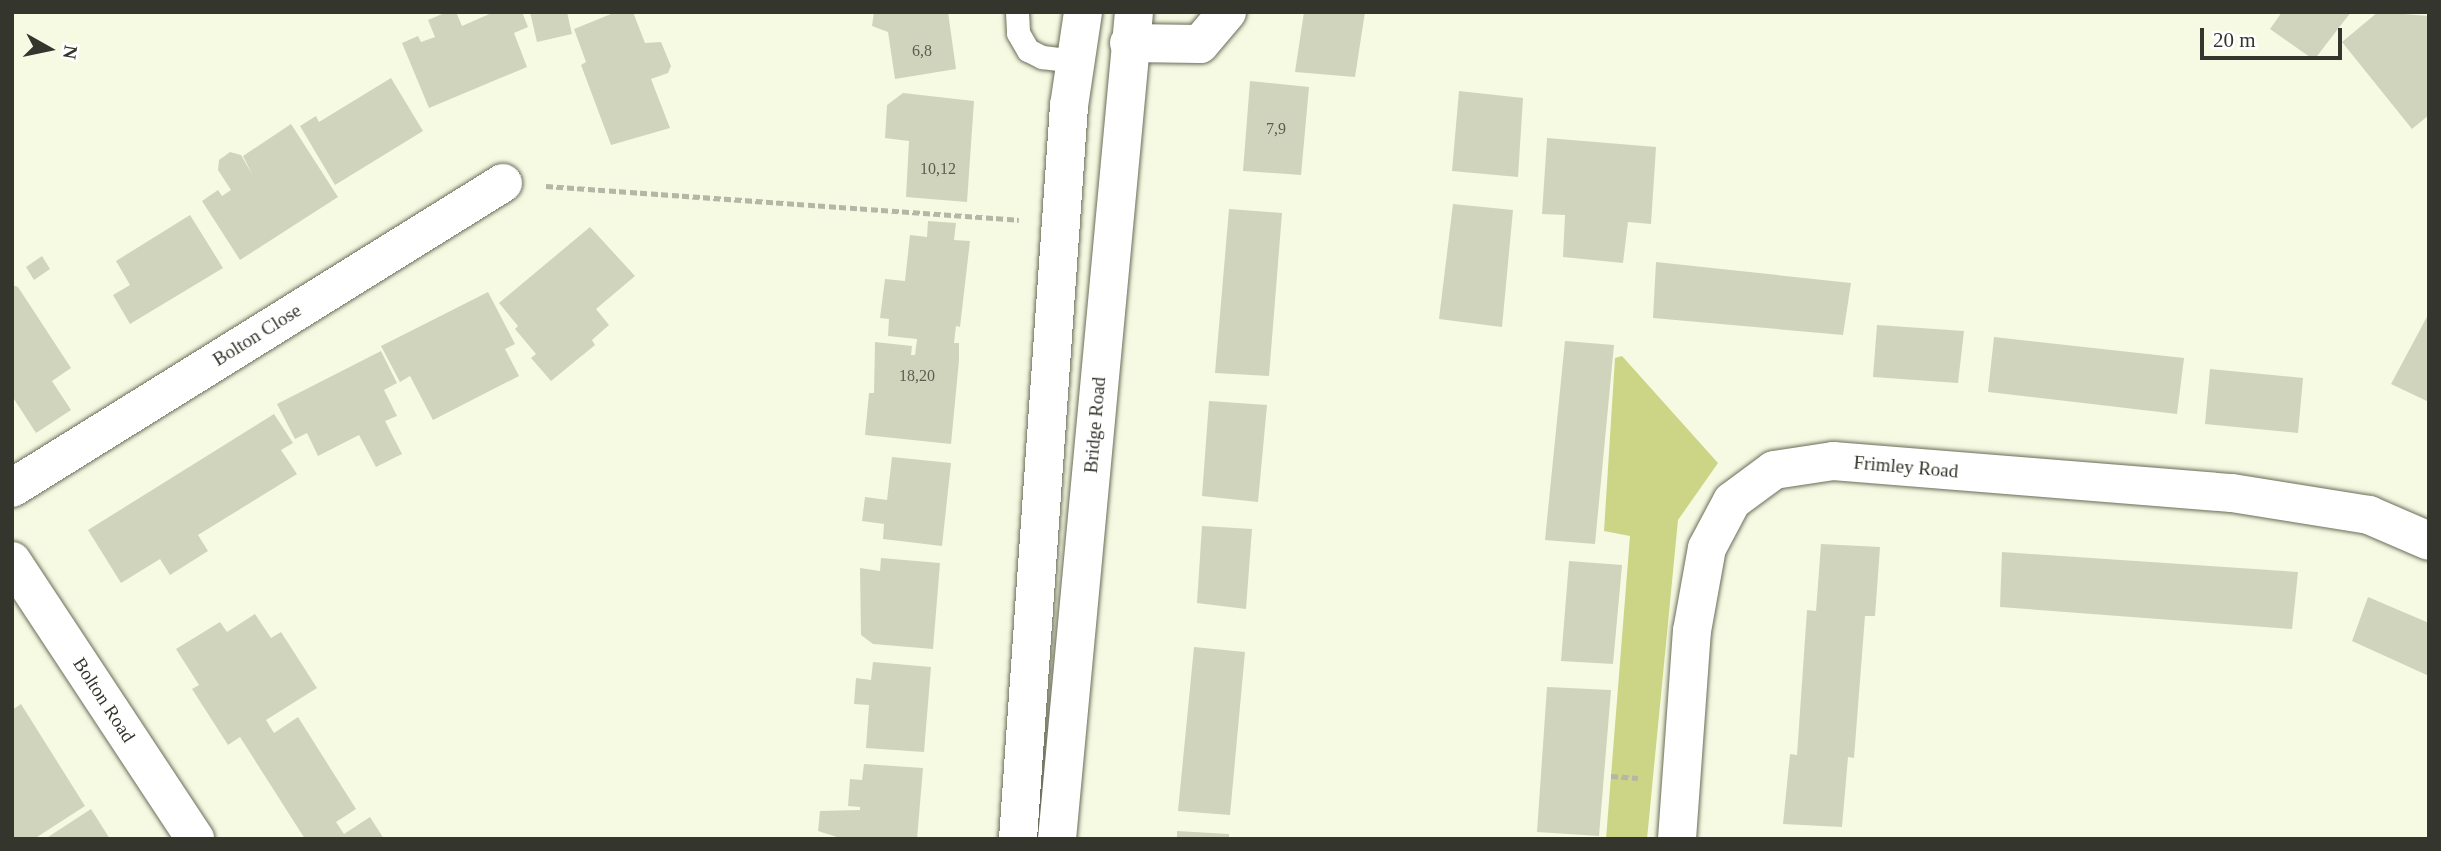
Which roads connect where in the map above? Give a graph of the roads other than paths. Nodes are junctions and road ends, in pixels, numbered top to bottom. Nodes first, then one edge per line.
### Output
1 (1017, 12) edge
2 (1083, 12) edge
3 (1227, 12) edge
4 (1132, 28) edge
5 (1075, 61) junction
6 (503, 183) road end
7 (12, 488) edge
8 (2429, 541) edge
9 (12, 561) edge
10 (194, 839) edge
11 (1018, 839) edge
12 (1057, 839) edge
13 (1677, 839) edge

1 - 5 lane
2 - 5 street
3 - 4 street
4 - 12 street, Bridge Road
5 - 11 street
6 - 7 street, Bolton Close
8 - 13 street, Frimley Road
9 - 10 street, Bolton Road

